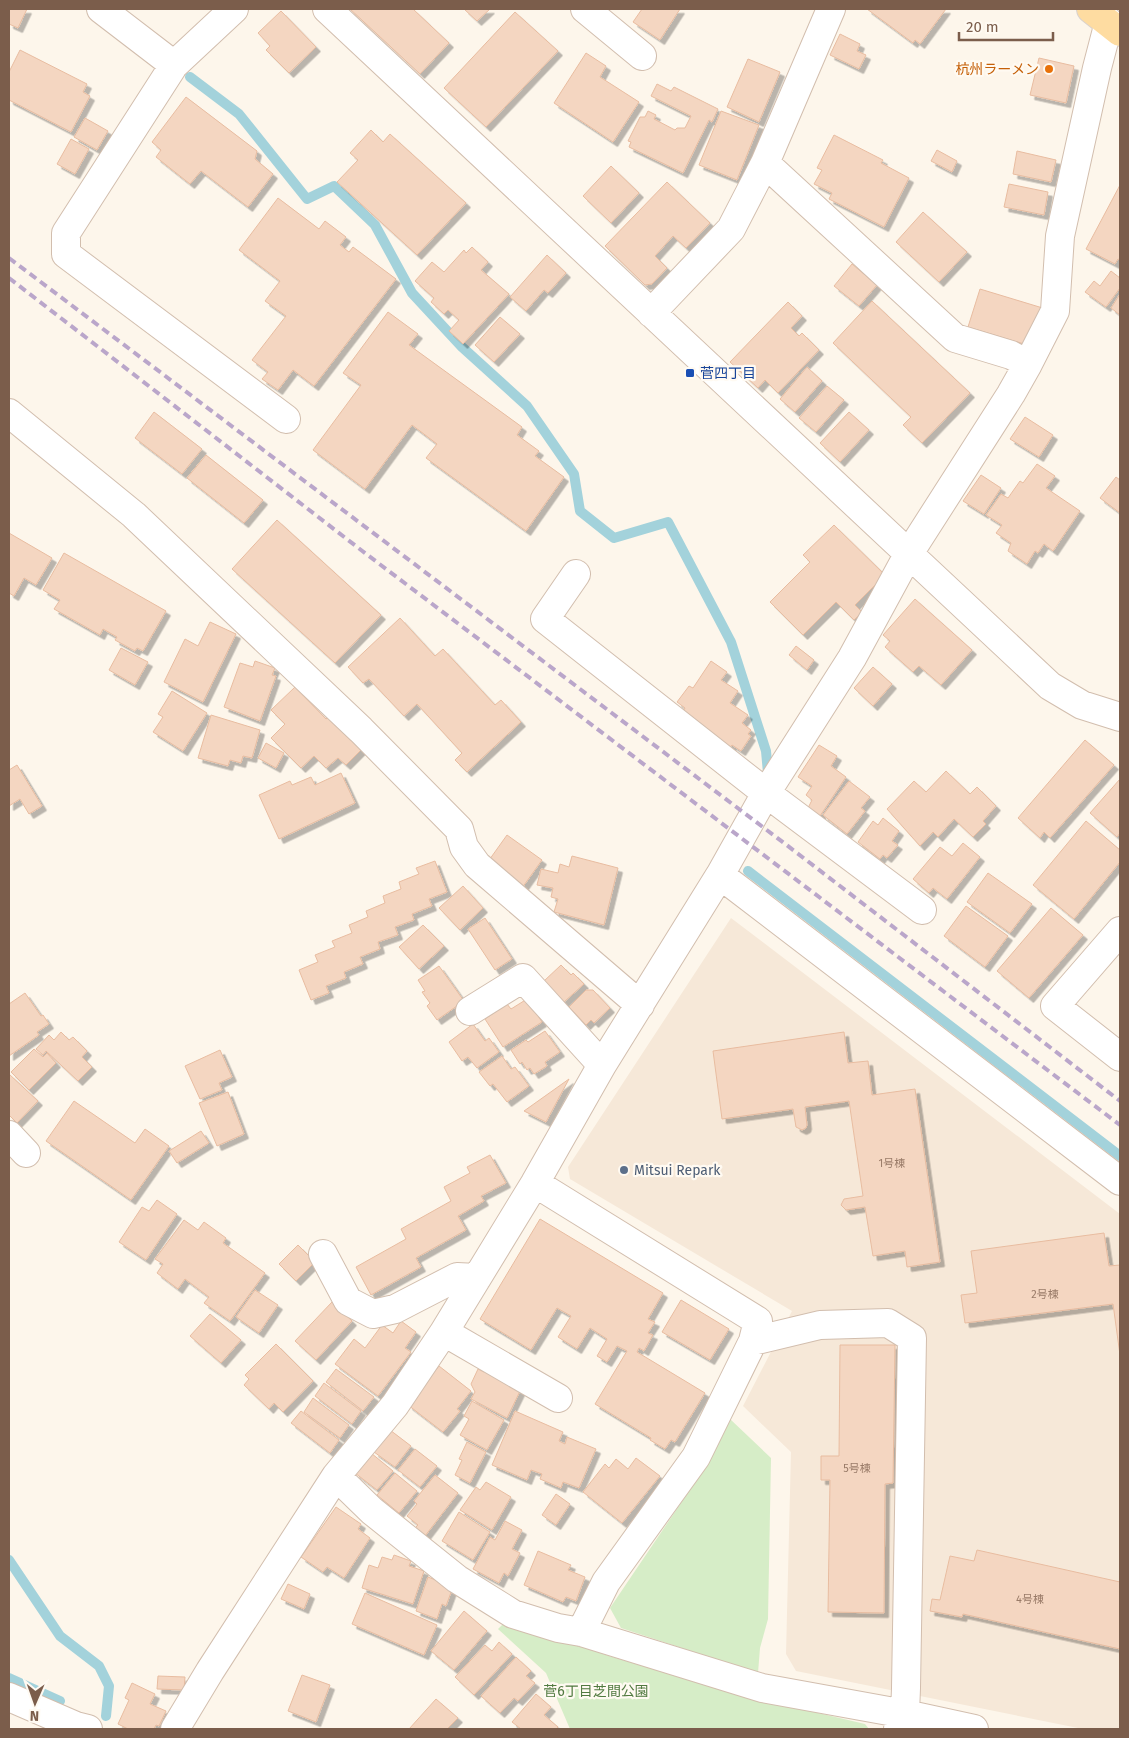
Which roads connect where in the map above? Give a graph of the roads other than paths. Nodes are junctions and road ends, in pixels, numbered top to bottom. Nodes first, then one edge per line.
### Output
1 (101, 9) edge
2 (234, 9) edge
3 (327, 9) edge
4 (585, 9) edge
5 (831, 9) edge
6 (1107, 21) edge
7 (642, 56) dead end
8 (174, 65) junction
9 (765, 164) junction
10 (651, 313) junction
11 (1028, 364) junction
12 (9, 413) edge
13 (286, 419) dead end
14 (908, 555) junction
15 (576, 574) dead end
16 (1120, 717) edge
17 (766, 792) junction
18 (720, 875) junction
19 (922, 910) dead end
20 (1120, 931) edge
21 (640, 1005) junction
22 (470, 1011) dead end
23 (1120, 1056) edge
24 (602, 1065) junction
25 (1120, 1181) edge
26 (535, 1183) junction
27 (323, 1254) dead end
28 (477, 1278) junction
29 (444, 1332) junction
30 (753, 1341) junction
31 (558, 1398) dead end
32 (336, 1476) junction
33 (581, 1632) junction
34 (9, 1697) edge
35 (901, 1722) edge
36 (79, 1728) edge
37 (175, 1729) edge
38 (974, 1729) edge

1 - 8 street
2 - 8 street
3 - 10 street
4 - 7 street
5 - 9 street
6 - 11 street
8 - 13 street
9 - 10 street
9 - 11 street
10 - 14 street
11 - 14 street
12 - 21 street
14 - 16 street
14 - 17 street
15 - 17 street
17 - 18 street
17 - 19 street
18 - 21 street
18 - 25 street
20 - 23 street
21 - 24 street
22 - 24 street
24 - 26 street
26 - 28 street
26 - 30 street
27 - 28 street
28 - 29 street
29 - 31 street
29 - 32 street
30 - 33 street
30 - 35 street
32 - 33 street
32 - 37 street
33 - 35 street
34 - 36 street
35 - 38 street

